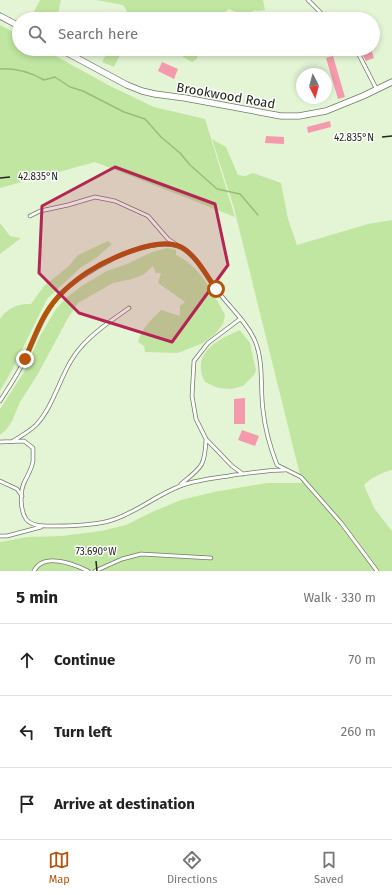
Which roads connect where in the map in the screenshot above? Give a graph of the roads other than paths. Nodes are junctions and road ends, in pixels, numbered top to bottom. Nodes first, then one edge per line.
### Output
1 (308, 0) edge
2 (320, 12) edge
3 (0, 16) edge
4 (12, 22) edge
5 (73, 56) edge
6 (360, 56) edge
7 (392, 82) edge
8 (377, 90) junction
9 (30, 216) dead end
10 (181, 247) junction
11 (129, 308) dead end
12 (240, 320) junction
13 (0, 401) edge
14 (206, 439) junction
15 (0, 442) edge
16 (12, 442) junction
17 (286, 470) junction
18 (243, 474) junction
19 (0, 481) edge
20 (178, 486) junction
21 (22, 496) junction
22 (43, 526) junction
23 (0, 536) edge
24 (211, 558) dead end
25 (34, 571) edge
26 (88, 571) edge
27 (95, 571) edge
28 (377, 571) edge

1 - 2 lane
3 - 4 street
5 - 8 street, Brookwood Road
6 - 8 lane
7 - 8 street, Brookwood Road
9 - 10 lane
10 - 12 lane
10 - 13 lane
11 - 16 lane
12 - 14 lane
12 - 17 lane
14 - 18 lane
14 - 20 lane
15 - 16 lane
16 - 21 lane
17 - 18 lane
17 - 28 lane
18 - 20 lane
19 - 21 lane
20 - 22 lane
21 - 22 lane
22 - 23 lane
24 - 27 lane
25 - 26 lane

